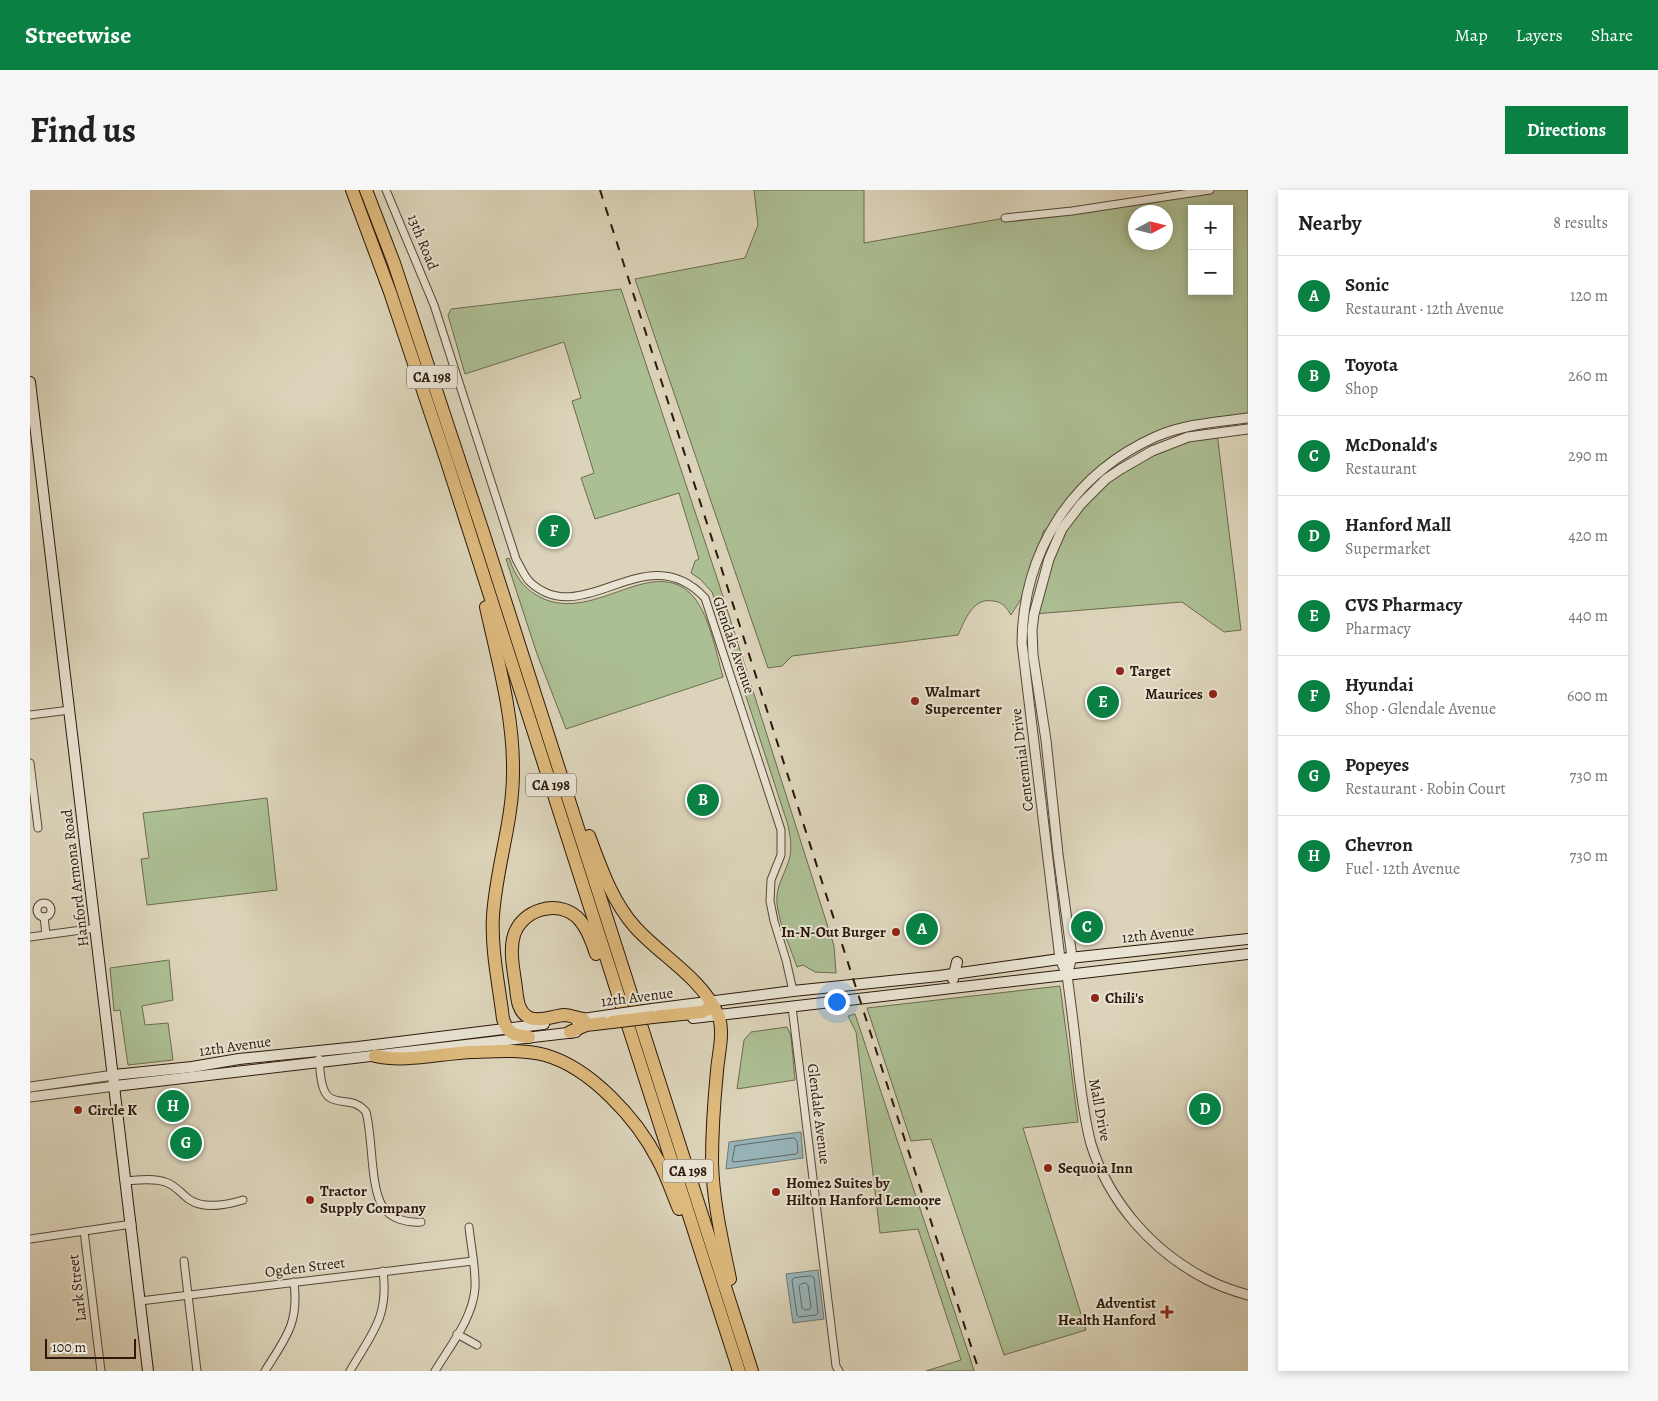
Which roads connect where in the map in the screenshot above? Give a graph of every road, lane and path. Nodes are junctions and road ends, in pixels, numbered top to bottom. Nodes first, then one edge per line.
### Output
1 (352, 190) edge
2 (366, 190) edge
3 (386, 190) edge
4 (1210, 190) edge
5 (1006, 218) dead end
6 (434, 305) joint
7 (30, 382) edge
8 (1248, 418) edge
9 (1180, 429) junction
10 (1248, 429) edge
11 (1128, 464) junction
12 (471, 536) junction
13 (533, 689) junction
14 (70, 710) junction
15 (30, 715) edge
16 (30, 763) edge
17 (38, 828) dead end
18 (44, 917) dead end
19 (96, 928) junction
20 (46, 934) junction
21 (30, 936) edge
22 (1248, 939) edge
23 (1248, 954) edge
24 (1072, 958) junction
25 (1060, 959) junction
26 (957, 962) dead end
27 (954, 974) junction
28 (1067, 975) junction
29 (838, 987) junction
30 (793, 991) junction
31 (885, 996) junction
32 (711, 1003) junction
33 (792, 1007) junction
34 (653, 1016) junction
35 (718, 1016) junction
36 (583, 1019) junction
37 (611, 1021) junction
38 (506, 1028) junction
39 (570, 1032) joint
40 (630, 1034) junction
41 (529, 1037) junction
42 (318, 1051) junction
43 (375, 1056) junction
44 (320, 1062) junction
45 (114, 1076) junction
46 (115, 1086) junction
47 (30, 1087) edge
48 (30, 1097) edge
49 (127, 1181) junction
50 (242, 1200) dead end
51 (420, 1222) dead end
52 (132, 1224) junction
53 (469, 1227) dead end
54 (84, 1231) junction
55 (30, 1239) edge
56 (184, 1261) dead end
57 (473, 1261) junction
58 (383, 1271) junction
59 (294, 1282) junction
60 (188, 1295) junction
61 (1248, 1295) edge
62 (140, 1301) junction
63 (723, 1322) junction
64 (457, 1334) junction
65 (743, 1342) junction
66 (477, 1345) dead end
67 (101, 1371) edge
68 (148, 1371) edge
69 (197, 1371) edge
70 (265, 1371) edge
71 (350, 1371) edge
72 (435, 1371) edge
73 (739, 1371) edge
74 (752, 1371) edge
75 (839, 1371) edge

1 - 12 highway, CA 198
2 - 13 highway, CA 198
3 - 6 street, 13th Road
4 - 5 street
6 - 30 street, Glendale Avenue
7 - 14 main road, Hanford Armona Road
8 - 9 street, Centennial Drive
9 - 11 street
9 - 25 street, Centennial Drive
10 - 11 street, Centennial Drive
11 - 24 street, Centennial Drive
12 - 38 highway
12 - 40 highway, CA 198
13 - 32 highway
13 - 65 highway, CA 198
14 - 15 street
14 - 19 main road, Hanford Armona Road
16 - 17 street
18 - 20 street
19 - 20 street
19 - 45 main road, Hanford Armona Road
20 - 21 street
22 - 24 main road, 12th Avenue
23 - 28 main road, 12th Avenue
24 - 25 main road, 12th Avenue
24 - 28 street, Mall Drive
25 - 27 main road, 12th Avenue
25 - 28 street, Mall Drive
26 - 27 main road
27 - 29 main road, 12th Avenue
27 - 31 main road
28 - 31 main road, 12th Avenue
28 - 61 street, Mall Drive
29 - 30 main road, 12th Avenue
29 - 33 main road
30 - 32 main road, 12th Avenue
31 - 33 main road, 12th Avenue
32 - 34 highway
32 - 35 highway
33 - 35 main road, 12th Avenue
33 - 75 street, Glendale Avenue
34 - 35 main road, 12th Avenue
34 - 37 highway, bridge
35 - 65 highway
36 - 37 main road, 12th Avenue
36 - 38 main road, 12th Avenue
36 - 40 highway
37 - 39 highway
38 - 41 highway
38 - 42 main road, 12th Avenue
39 - 41 main road, 12th Avenue
40 - 63 highway, CA 198
41 - 43 main road, 12th Avenue
42 - 44 street
42 - 45 main road, 12th Avenue
43 - 44 main road, 12th Avenue
43 - 63 highway
44 - 46 main road, 12th Avenue
44 - 51 street
45 - 46 main road, Hanford Armona Road
45 - 47 street, 12th Avenue
46 - 48 street, 12th Avenue
46 - 49 main road, Hanford Armona Road
49 - 50 street
49 - 52 main road, Hanford Armona Road
52 - 54 street
52 - 62 main road, Hanford Armona Road
53 - 57 street
54 - 55 street
54 - 67 street, Lark Street
56 - 60 street
57 - 58 street, Ogden Street
57 - 64 street
58 - 59 street, Ogden Street
58 - 71 street
59 - 60 street, Ogden Street
59 - 70 street
60 - 62 street, Ogden Street
60 - 69 street
62 - 68 main road, Hanford Armona Road
63 - 73 highway, CA 198
64 - 66 street
64 - 72 street
65 - 74 highway, CA 198

